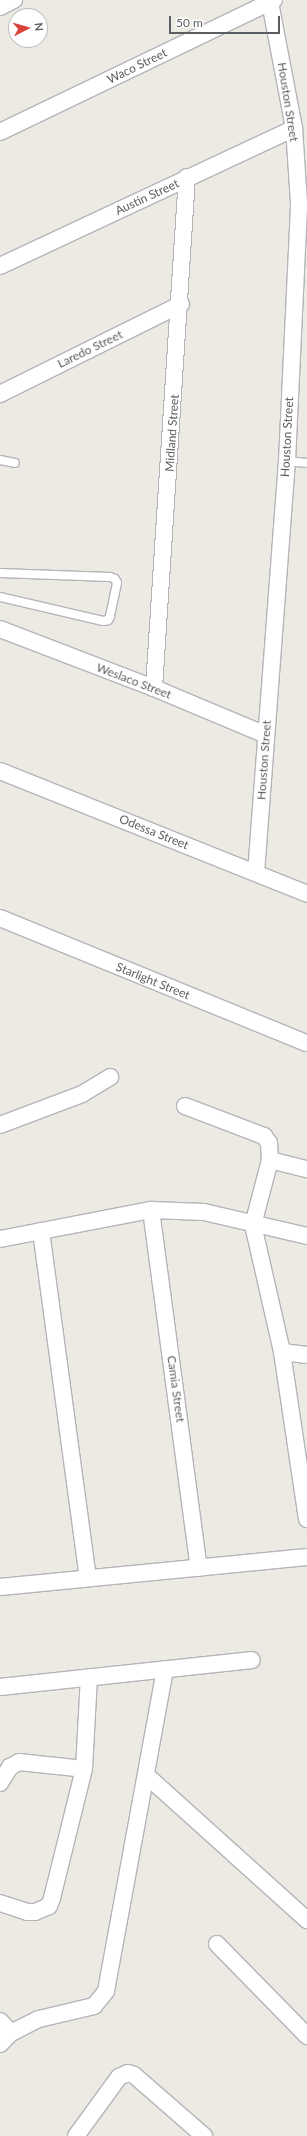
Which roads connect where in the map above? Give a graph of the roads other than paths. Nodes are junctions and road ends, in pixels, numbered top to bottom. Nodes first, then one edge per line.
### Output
1 (14, 0) edge
2 (272, 1) edge
3 (0, 7) edge
4 (294, 128) junction
5 (0, 132) edge
6 (187, 177) junction
7 (0, 266) edge
8 (181, 304) junction
9 (0, 394) edge
10 (0, 460) edge
11 (287, 461) junction
12 (15, 463) dead end
13 (307, 463) edge
14 (0, 573) edge
15 (0, 597) edge
16 (0, 629) edge
17 (154, 688) junction
18 (266, 735) junction
19 (0, 771) edge
20 (256, 873) junction
21 (307, 894) edge
22 (0, 918) edge
23 (307, 1043) edge
24 (110, 1077) dead end
25 (185, 1106) dead end
26 (0, 1125) edge
27 (270, 1160) junction
28 (307, 1170) edge
29 (151, 1210) junction
30 (253, 1225) junction
31 (41, 1231) junction
32 (307, 1236) edge
33 (0, 1239) edge
34 (282, 1352) junction
35 (307, 1354) edge
36 (307, 1519) edge
37 (307, 1557) edge
38 (199, 1568) junction
39 (88, 1577) junction
40 (0, 1587) edge
41 (252, 1660) dead end
42 (165, 1669) junction
43 (89, 1677) junction
44 (0, 1687) edge
45 (84, 1769) junction
46 (146, 1775) junction
47 (0, 1783) edge
48 (0, 1903) edge
49 (307, 1920) edge
50 (217, 1944) dead end
51 (0, 2021) edge
52 (307, 2036) edge
53 (5, 2039) edge
54 (76, 2136) edge
55 (204, 2136) edge

1 - 3 street
2 - 4 street, Houston Street
2 - 5 street, Waco Street
4 - 6 street, Austin Street
4 - 11 street, Houston Street
6 - 7 street, Austin Street
6 - 8 street, Midland Street
8 - 9 street, Laredo Street
8 - 17 street, Midland Street
10 - 12 lane
11 - 13 lane
11 - 18 street, Houston Street
14 - 15 lane
16 - 17 street, Weslaco Street
17 - 18 street, Weslaco Street
18 - 20 street, Houston Street
19 - 20 street, Odessa Street
20 - 21 street, Odessa Street
22 - 23 street, Starlight Street
24 - 26 street
25 - 27 street
27 - 28 street
27 - 30 street
29 - 30 street
29 - 31 street
29 - 38 street, Camia Street
30 - 32 street
30 - 34 street
31 - 33 street
31 - 39 street
34 - 35 street
34 - 36 street
37 - 38 street
38 - 39 street
39 - 40 street
41 - 42 street
42 - 43 street
42 - 46 street
43 - 44 street
43 - 45 street
45 - 47 street
45 - 48 street
46 - 49 street
46 - 53 street
50 - 52 street
51 - 53 street
54 - 55 street

